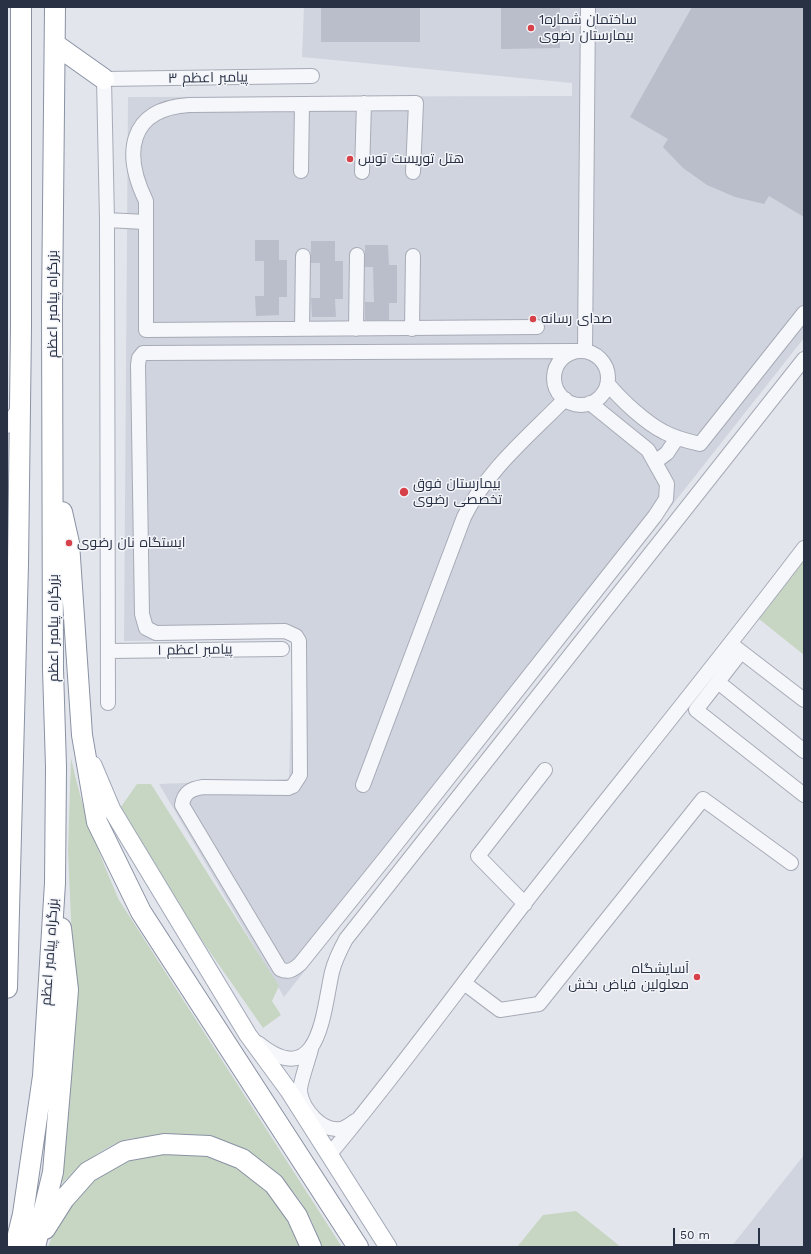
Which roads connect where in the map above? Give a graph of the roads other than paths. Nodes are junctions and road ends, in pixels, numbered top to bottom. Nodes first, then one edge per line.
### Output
1 (22, 7) edge
2 (55, 7) edge
3 (588, 7) edge
4 (55, 54) junction
5 (312, 76) dead end
6 (104, 84) junction
7 (364, 103) junction
8 (302, 104) junction
9 (301, 171) dead end
10 (362, 172) dead end
11 (413, 172) dead end
12 (108, 220) junction
13 (145, 222) junction
14 (303, 256) dead end
15 (357, 256) dead end
16 (413, 256) dead end
17 (7, 285) edge
18 (804, 313) edge
19 (21, 327) junction
20 (537, 328) dead end
21 (356, 329) junction
22 (412, 329) junction
23 (302, 330) junction
24 (581, 351) junction
25 (804, 359) edge
26 (608, 384) junction
27 (565, 399) junction
28 (590, 403) junction
29 (20, 406) junction
30 (7, 426) edge
31 (677, 438) junction
32 (655, 462) junction
33 (54, 475) junction
34 (804, 548) edge
35 (736, 648) junction
36 (282, 649) dead end
37 (108, 651) junction
38 (14, 672) junction
39 (718, 682) junction
40 (7, 692) edge
41 (804, 700) edge
42 (108, 703) dead end
43 (82, 735) junction
44 (804, 751) edge
45 (546, 770) dead end
46 (363, 785) dead end
47 (804, 795) edge
48 (791, 863) dead end
49 (55, 883) junction
50 (8, 903) edge
51 (525, 904) junction
52 (464, 983) junction
53 (7, 988) edge
54 (248, 1035) junction
55 (311, 1049) junction
56 (361, 1117) junction
57 (329, 1155) junction
58 (36, 1245) edge
59 (15, 1247) edge
60 (311, 1247) edge
61 (358, 1247) edge
62 (388, 1247) edge

1 - 19 highway
2 - 4 highway, بزرگراه پیامبر اعظم
3 - 24 street
4 - 6 highway
4 - 33 highway, بزرگراه پیامبر اعظم
5 - 6 street, پیامبر اعظم ۳
6 - 12 street
7 - 8 street
7 - 10 street
7 - 11 street
8 - 9 street
8 - 13 street
12 - 13 street
12 - 37 street
13 - 23 street
14 - 23 street
15 - 21 street
16 - 22 street
17 - 19 highway
18 - 31 street
19 - 29 highway
20 - 22 street
21 - 22 street
21 - 23 street
24 - 26 street
24 - 27 street
24 - 32 street
25 - 55 street
26 - 28 street
26 - 31 street
27 - 28 street
27 - 46 street
28 - 32 street
29 - 30 street
29 - 38 highway
31 - 32 street
33 - 43 highway
33 - 49 highway, بزرگراه پیامبر اعظم
34 - 35 street
35 - 39 street
35 - 41 street
35 - 51 street
36 - 37 street, پیامبر اعظم ۱
37 - 42 street
38 - 40 highway
38 - 50 highway
39 - 44 street
39 - 47 street
43 - 54 main road
43 - 61 highway
45 - 51 street
48 - 52 street
49 - 58 highway
49 - 59 highway, بزرگراه پیامبر اعظم
50 - 53 highway
51 - 52 street
52 - 56 street
54 - 55 street
54 - 57 main road
55 - 56 street
56 - 57 street
57 - 62 main road
58 - 60 highway

